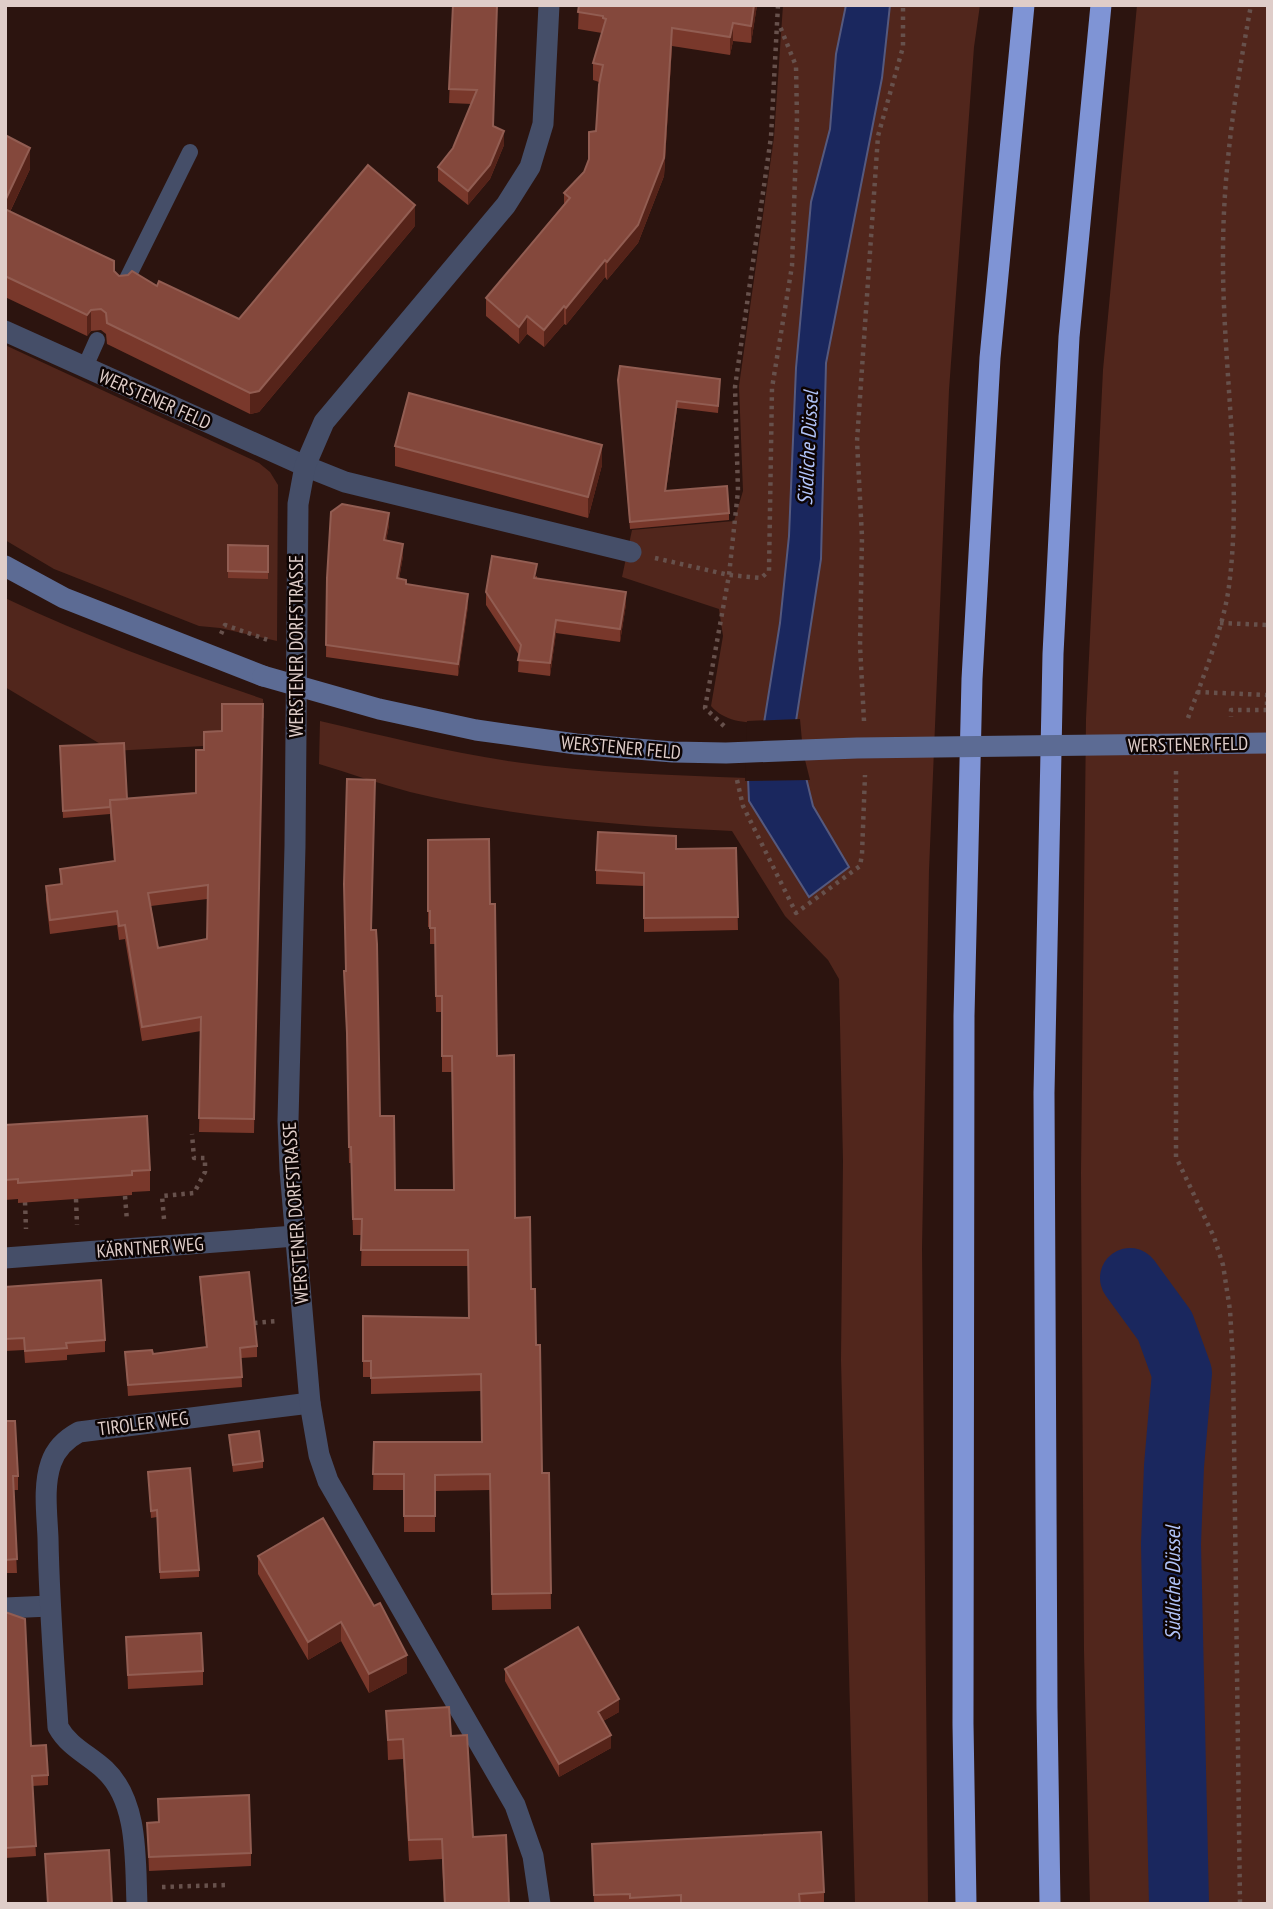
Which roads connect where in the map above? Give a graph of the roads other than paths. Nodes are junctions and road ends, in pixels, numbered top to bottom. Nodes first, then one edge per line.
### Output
1 (549, 5) edge
2 (1024, 5) edge
3 (1101, 5) edge
4 (190, 152) dead end
5 (123, 287) edge
6 (5, 331) edge
7 (97, 340) dead end
8 (85, 367) junction
9 (305, 466) junction
10 (631, 552) road end
11 (5, 566) edge
12 (1268, 743) edge
13 (295, 1236) junction
14 (5, 1258) edge
15 (310, 1404) junction
16 (50, 1606) junction
17 (5, 1608) edge
18 (136, 1896) edge
19 (540, 1904) edge
20 (966, 1904) edge
21 (1050, 1904) edge

1 - 9 street, WERSTENER DORFSTRASSE
2 - 20 highway
3 - 21 highway
4 - 5 lane
6 - 8 street, WERSTENER FELD
7 - 8 lane
8 - 9 street, WERSTENER FELD
9 - 10 street
9 - 13 street, WERSTENER DORFSTRASSE
11 - 12 main road, WERSTENER FELD, bridge
13 - 14 street, KÄRNTNER WEG
13 - 15 street, WERSTENER DORFSTRASSE
15 - 16 street, TIROLER WEG
15 - 19 street, WERSTENER DORFSTRASSE
16 - 17 street
16 - 18 street, TIROLER WEG

